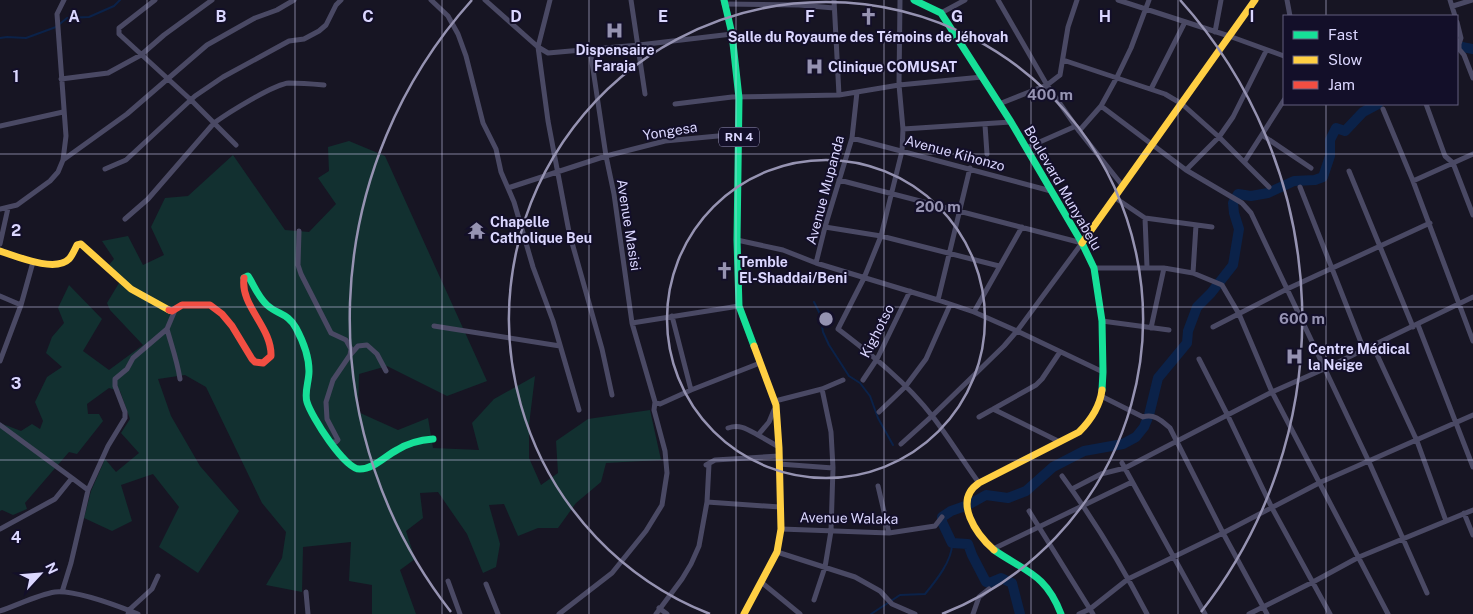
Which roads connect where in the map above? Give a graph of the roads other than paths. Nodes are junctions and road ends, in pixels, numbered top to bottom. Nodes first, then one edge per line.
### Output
1 (64, 0) edge
2 (155, 0) edge
3 (212, 0) edge
4 (294, 0) edge
5 (340, 0) edge
6 (431, 0) edge
7 (485, 0) edge
8 (498, 0) edge
9 (631, 0) edge
10 (834, 0) edge
11 (900, 0) edge
12 (914, 0) edge
13 (998, 0) edge
14 (1077, 0) edge
15 (1118, 0) edge
16 (1149, 0) edge
17 (1221, 0) edge
18 (1255, 0) edge
19 (1287, 0) edge
20 (1450, 0) edge
21 (1472, 0) edge
22 (549, 1) edge
23 (962, 1) edge
24 (724, 2) edge
25 (1453, 6) junction
26 (495, 8) junction
27 (834, 8) junction
28 (1145, 10) junction
29 (941, 13) junction
30 (1290, 15) edge
31 (1455, 15) edge
32 (1185, 22) junction
33 (1458, 26) edge
34 (1214, 32) junction
35 (732, 34) junction
36 (1229, 36) junction
37 (639, 45) junction
38 (538, 47) junction
39 (590, 49) junction
40 (1266, 51) junction
41 (141, 55) junction
42 (1283, 56) edge
43 (1063, 60) junction
44 (982, 77) junction
45 (1117, 77) junction
46 (167, 78) junction
47 (1473, 78) edge
48 (61, 79) junction
49 (324, 85) dead end
50 (899, 85) junction
51 (1046, 85) junction
52 (1151, 88) junction
53 (856, 92) junction
54 (645, 94) dead end
55 (839, 95) junction
56 (739, 98) junction
57 (191, 100) junction
58 (1283, 102) edge
59 (675, 104) dead end
60 (999, 104) junction
61 (1182, 104) junction
62 (1426, 105) edge
63 (1101, 106) junction
64 (1383, 109) dead end
65 (63, 112) junction
66 (1011, 122) junction
67 (214, 123) junction
68 (985, 125) junction
69 (0, 126) edge
70 (1078, 128) junction
71 (903, 130) junction
72 (739, 134) junction
73 (1262, 135) junction
74 (1219, 137) junction
75 (852, 138) junction
76 (1154, 144) junction
77 (236, 145) dead end
78 (1026, 148) junction
79 (902, 151) junction
80 (988, 154) dead end
81 (1473, 154) edge
82 (606, 156) junction
83 (63, 160) junction
84 (1245, 161) junction
85 (1453, 163) junction
86 (970, 168) junction
87 (1311, 168) dead end
88 (105, 169) dead end
89 (1186, 170) junction
90 (557, 171) junction
91 (1350, 171) dead end
92 (839, 180) junction
93 (1413, 181) junction
94 (1122, 185) junction
95 (1269, 187) dead end
96 (1300, 187) dead end
97 (508, 188) junction
98 (1051, 191) junction
99 (891, 195) junction
100 (1114, 197) junction
101 (8, 208) junction
102 (0, 209) edge
103 (960, 213) junction
104 (1473, 215) edge
105 (1145, 218) junction
106 (125, 219) dead end
107 (1430, 223) junction
108 (1196, 225) junction
109 (825, 227) junction
110 (1022, 227) junction
111 (1212, 227) dead end
112 (299, 231) dead end
113 (881, 236) junction
114 (737, 240) junction
115 (1082, 243) junction
116 (0, 244) edge
117 (1380, 246) junction
118 (0, 252) edge
119 (950, 255) junction
120 (33, 262) junction
121 (816, 264) junction
122 (999, 266) junction
123 (1146, 266) junction
124 (1094, 268) junction
125 (1164, 268) junction
126 (1332, 268) junction
127 (1193, 273) junction
128 (864, 278) junction
129 (1287, 289) junction
130 (910, 291) junction
131 (0, 296) edge
132 (1473, 297) edge
133 (938, 300) junction
134 (1459, 304) junction
135 (21, 305) junction
136 (950, 305) junction
137 (739, 306) junction
138 (175, 310) junction
139 (974, 312) junction
140 (1239, 314) junction
141 (672, 316) junction
142 (1102, 321) junction
143 (632, 323) junction
144 (434, 326) dead end
145 (1416, 326) junction
146 (1213, 327) dead end
147 (1150, 328) junction
148 (167, 330) junction
149 (1169, 330) dead end
150 (1017, 331) junction
151 (1473, 340) edge
152 (560, 346) junction
153 (1373, 346) junction
154 (1364, 350) junction
155 (1060, 352) junction
156 (350, 355) junction
157 (1199, 359) dead end
158 (877, 360) junction
159 (0, 361) edge
160 (760, 363) junction
161 (1324, 369) junction
162 (386, 371) dead end
163 (1103, 372) junction
164 (180, 379) dead end
165 (843, 380) dead end
166 (863, 380) dead end
167 (906, 387) junction
168 (822, 389) junction
169 (691, 390) junction
170 (1272, 392) junction
171 (612, 395) dead end
172 (1101, 396) junction
173 (655, 402) junction
174 (776, 403) junction
175 (993, 409) junction
176 (579, 410) dead end
177 (879, 412) dead end
178 (1227, 414) junction
179 (1473, 415) edge
180 (932, 416) junction
181 (980, 417) dead end
182 (1456, 423) junction
183 (0, 424) edge
184 (728, 428) dead end
185 (758, 435) junction
186 (433, 439) dead end
187 (1176, 440) junction
188 (1417, 441) junction
189 (331, 442) junction
190 (1060, 442) junction
191 (901, 444) dead end
192 (779, 448) junction
193 (779, 456) junction
194 (1369, 462) junction
195 (1122, 463) dead end
196 (779, 464) junction
197 (1473, 467) edge
198 (833, 468) junction
199 (1125, 468) junction
200 (1062, 476) dead end
201 (72, 478) junction
202 (1132, 482) junction
203 (1321, 482) junction
204 (978, 483) junction
205 (878, 486) dead end
206 (1072, 489) junction
207 (88, 490) junction
208 (707, 502) junction
209 (1083, 505) junction
210 (780, 507) junction
211 (1272, 508) junction
212 (1473, 510) edge
213 (1029, 511) dead end
214 (1464, 513) junction
215 (942, 517) dead end
216 (1446, 521) junction
217 (1039, 528) junction
218 (0, 529) edge
219 (781, 529) junction
220 (831, 531) junction
221 (889, 533) junction
222 (1223, 533) junction
223 (1473, 535) edge
224 (1403, 538) junction
225 (993, 549) junction
226 (777, 552) junction
227 (1174, 557) junction
228 (1359, 557) junction
229 (825, 567) junction
230 (158, 576) dead end
231 (1128, 578) junction
232 (448, 581) dead end
233 (761, 582) junction
234 (1313, 582) junction
235 (486, 584) dead end
236 (989, 589) dead end
237 (62, 592) junction
238 (306, 592) dead end
239 (1427, 593) dead end
240 (814, 600) dead end
241 (1264, 607) junction
242 (659, 608) junction
243 (0, 612) edge
244 (128, 612) edge
245 (1092, 612) edge
246 (138, 614) edge
247 (308, 614) edge
248 (460, 614) edge
249 (498, 614) edge
250 (559, 614) edge
251 (656, 614) edge
252 (667, 614) edge
253 (744, 614) edge
254 (800, 614) edge
255 (915, 614) edge
256 (974, 614) edge
257 (1062, 614) edge
258 (1079, 614) edge
259 (1148, 614) edge
260 (1205, 614) edge
261 (1249, 614) edge
262 (1267, 614) edge
263 (1330, 614) edge
264 (1388, 614) edge

1 - 48 street
2 - 41 street
3 - 41 street
4 - 46 street
5 - 57 street
6 - 97 street
7 - 26 street
8 - 26 street
9 - 37 street
10 - 27 street
11 - 50 street
12 - 29 main road
13 - 51 street
14 - 43 street
15 - 28 street
16 - 28 street
17 - 34 street
18 - 36 main road
19 - 30 street
20 - 25 street
21 - 25 street
22 - 38 street
23 - 29 street
24 - 27 street
24 - 35 main road, RN 4
25 - 31 street
26 - 38 street
27 - 55 street
28 - 32 street
28 - 45 street
29 - 44 main road, Boulevard Munyabelu
32 - 34 street
32 - 52 street
33 - 47 street
34 - 36 street
35 - 37 street
35 - 56 main road, RN 4
36 - 40 street
36 - 61 main road
37 - 39 street
37 - 54 street
38 - 39 street
38 - 90 street
39 - 82 street, Avenue Masisi
40 - 42 street
40 - 74 street
41 - 46 street
41 - 48 street
43 - 45 street
43 - 51 street
44 - 50 street
44 - 60 main road, Boulevard Munyabelu
45 - 52 street
45 - 63 street
46 - 57 street
46 - 83 street
48 - 65 street
49 - 67 street
50 - 53 street
50 - 71 street
51 - 60 street
51 - 70 street
52 - 61 street
53 - 55 street
53 - 75 street, Avenue Mupanda
55 - 56 street
56 - 59 street
56 - 72 main road, RN 4
57 - 67 street
57 - 88 street
58 - 73 street
60 - 66 main road, Boulevard Munyabelu
61 - 74 street
61 - 76 main road
62 - 85 street
63 - 70 street
63 - 76 street
64 - 93 street
65 - 69 street
65 - 83 street
66 - 68 street
66 - 78 main road, Boulevard Munyabelu
67 - 77 street
67 - 106 street
68 - 71 street
68 - 80 street
70 - 78 street
70 - 94 street
71 - 79 street
72 - 82 street, Yongesa
72 - 114 main road, RN 4
73 - 84 street
73 - 87 street
74 - 84 street
74 - 89 street
75 - 79 street, Avenue Kihonzo
75 - 92 street, Avenue Mupanda
76 - 89 street
76 - 94 main road
78 - 98 main road, Boulevard Munyabelu
79 - 86 street, Avenue Kihonzo
79 - 99 street
81 - 85 street
82 - 90 street, Yongesa
82 - 143 street, Avenue Masisi
83 - 101 street
84 - 95 street
85 - 93 street
85 - 104 street
86 - 98 street, Avenue Kihonzo
86 - 103 street
89 - 129 street
90 - 97 street, Yongesa
90 - 171 street
91 - 117 street
92 - 99 street
92 - 109 street, Avenue Mupanda
93 - 107 street
94 - 100 main road
96 - 126 street
97 - 152 street
98 - 115 main road, Boulevard Munyabelu
99 - 103 street
99 - 113 street
100 - 105 street
100 - 115 main road
101 - 102 street
101 - 116 street
103 - 110 street
103 - 119 street
105 - 108 street
105 - 123 street
107 - 117 street
107 - 134 street
108 - 111 street
108 - 127 street
109 - 113 street
109 - 121 street, Avenue Mupanda
110 - 115 street
110 - 122 street
112 - 156 street
113 - 119 street
113 - 128 street
114 - 121 street
114 - 137 main road, RN 4
115 - 124 main road, Boulevard Munyabelu
115 - 150 street
117 - 126 street
117 - 145 street
118 - 120 main road
119 - 122 street
119 - 133 street
120 - 135 street
120 - 138 main road
121 - 128 street
122 - 139 street
123 - 124 street
123 - 125 street
124 - 142 main road, Boulevard Munyabelu
125 - 127 street
125 - 147 street
126 - 129 street
126 - 154 street
127 - 140 street
128 - 130 street
128 - 158 street
129 - 140 street
129 - 161 street
130 - 133 street
130 - 158 street, Kighotso
131 - 135 street
132 - 134 street
133 - 136 street
134 - 145 street
134 - 151 street
135 - 159 street
136 - 139 street
136 - 167 street
137 - 141 street
137 - 160 main road, RN 4
138 - 148 street
138 - 189 main road
139 - 150 street
140 - 146 street
140 - 170 street
141 - 143 street
141 - 169 street
142 - 147 street
142 - 163 main road, Boulevard Munyabelu
143 - 173 street, Avenue Masisi
144 - 152 street
145 - 153 street
145 - 182 street
147 - 149 street
148 - 164 street
148 - 207 street
150 - 155 street
150 - 180 street
152 - 176 street
153 - 154 street
153 - 188 street
154 - 161 street
155 - 163 street
155 - 175 street
156 - 162 street
156 - 189 street
157 - 178 street
158 - 166 street, Kighotso
158 - 167 street
160 - 169 street
160 - 174 main road, RN 4
161 - 170 street
161 - 194 street
163 - 172 main road, Boulevard Munyabelu
165 - 168 street
167 - 177 street
167 - 180 street
168 - 174 street
168 - 198 street
169 - 173 street
170 - 178 street
170 - 203 street
172 - 187 street
172 - 190 main road
173 - 250 street, Avenue Masisi
174 - 185 street
174 - 192 main road, RN 4
175 - 181 street
175 - 190 street
178 - 187 street
178 - 211 street
179 - 182 street
180 - 191 street
180 - 204 street
182 - 188 street
182 - 197 street
183 - 201 street
184 - 185 street
185 - 192 street
186 - 189 main road
187 - 199 street
187 - 222 street
188 - 194 street
188 - 216 street
190 - 204 main road
192 - 193 main road, RN 4
193 - 196 main road, RN 4
193 - 208 street
194 - 203 street
194 - 224 street
195 - 199 street
196 - 198 street
196 - 210 main road, RN 4
198 - 220 street
199 - 202 street
199 - 206 street
200 - 206 street
201 - 207 street
201 - 218 street
202 - 209 street
202 - 227 street
203 - 211 street
203 - 228 street
204 - 225 main road
205 - 221 street
206 - 209 street
207 - 237 street
208 - 210 street
208 - 242 street
209 - 217 street
209 - 231 street
210 - 219 main road, RN 4
211 - 222 street
211 - 234 street
212 - 214 street
213 - 217 street
214 - 216 street
214 - 223 street
215 - 221 street, Avenue Walaka
216 - 224 street
217 - 225 street
217 - 245 street
219 - 220 street, Avenue Walaka
219 - 226 main road, RN 4
220 - 221 street, Avenue Walaka
220 - 229 street
222 - 227 street
222 - 241 street
224 - 228 street
224 - 239 street
225 - 257 main road
226 - 229 street
226 - 233 main road, RN 4
227 - 231 street
227 - 260 street
228 - 234 street
228 - 264 street
229 - 240 street
229 - 255 street
230 - 244 street
231 - 245 street
231 - 259 street
232 - 248 street
233 - 253 main road, RN 4
233 - 254 street
234 - 241 street
234 - 263 street
235 - 249 street
236 - 256 street
237 - 243 street
237 - 244 street
238 - 247 street
241 - 261 street
241 - 262 street
242 - 251 street
242 - 252 street
244 - 246 street
245 - 258 street

